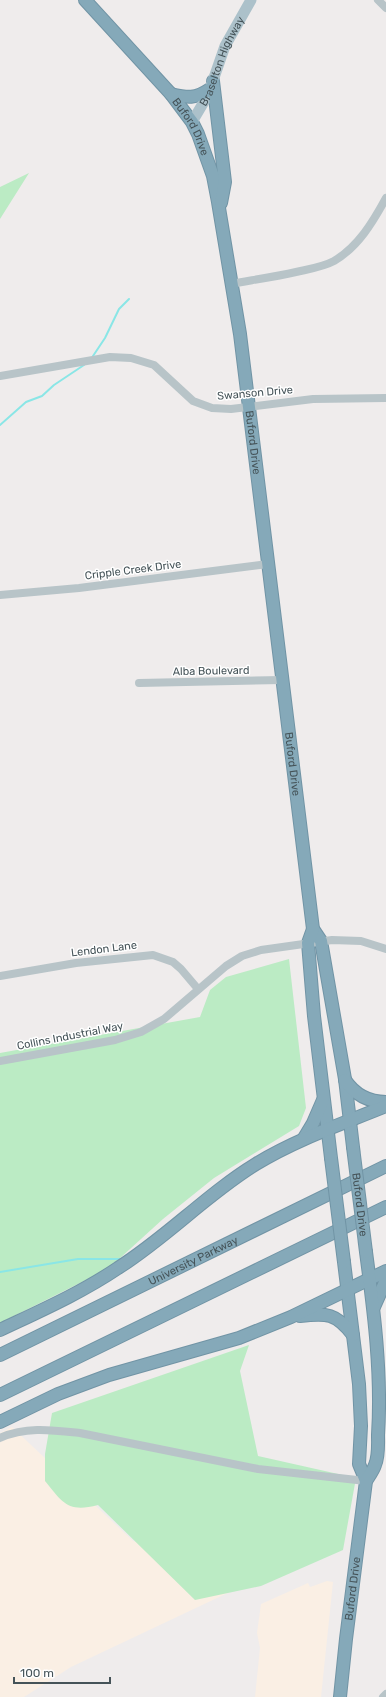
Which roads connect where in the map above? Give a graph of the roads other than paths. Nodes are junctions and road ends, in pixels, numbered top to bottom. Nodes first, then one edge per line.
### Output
1 (85, 0) edge
2 (251, 0) edge
3 (378, 0) edge
4 (386, 8) edge
5 (212, 85) junction
6 (171, 94) junction
7 (192, 122) junction
8 (386, 198) edge
9 (219, 212) junction
10 (230, 284) junction
11 (0, 376) edge
12 (386, 398) edge
13 (248, 407) junction
14 (268, 564) junction
15 (0, 595) edge
16 (282, 680) junction
17 (140, 683) dead end
18 (313, 930) junction
19 (321, 941) junction
20 (308, 943) junction
21 (386, 948) edge
22 (0, 976) edge
23 (198, 989) junction
24 (0, 1061) edge
25 (344, 1079) junction
26 (323, 1098) junction
27 (386, 1102) edge
28 (386, 1106) edge
29 (350, 1120) junction
30 (327, 1130) junction
31 (304, 1138) junction
32 (386, 1166) edge
33 (386, 1207) edge
34 (386, 1271) edge
35 (370, 1278) junction
36 (386, 1280) edge
37 (347, 1290) junction
38 (373, 1312) junction
39 (291, 1317) junction
40 (0, 1330) edge
41 (353, 1334) junction
42 (0, 1355) edge
43 (0, 1395) edge
44 (0, 1422) edge
45 (0, 1438) edge
46 (366, 1481) junction
47 (386, 1694) edge
48 (342, 1696) edge
49 (383, 1697) edge

1 - 6 highway, Buford Drive
2 - 5 main road, Braselton Highway
3 - 4 street
5 - 6 highway
5 - 7 main road, Braselton Highway
5 - 9 highway
6 - 7 highway, Buford Drive
7 - 9 highway, Buford Drive
8 - 10 street
9 - 10 highway, Buford Drive
10 - 13 highway, Buford Drive
11 - 13 street, Swanson Drive
12 - 13 street, Swanson Drive
13 - 14 highway, Buford Drive
14 - 15 street, Cripple Creek Drive
14 - 16 highway, Buford Drive
16 - 17 street, Alba Boulevard
16 - 18 highway, Buford Drive
18 - 19 highway, Buford Drive
18 - 20 highway, Buford Drive
19 - 20 street, Collins Industrial Way
19 - 21 street, Collins Industrial Way
19 - 25 highway, Buford Drive
20 - 23 street, Collins Industrial Way
20 - 26 highway, Buford Drive
22 - 23 street, Lendon Lane
23 - 24 street, Collins Industrial Way
25 - 27 highway
25 - 29 highway, Buford Drive
26 - 30 highway, Buford Drive
26 - 31 highway
28 - 29 highway
29 - 30 highway
29 - 35 highway, Buford Drive, bridge
30 - 31 highway
30 - 37 highway, Buford Drive, bridge
31 - 40 highway
32 - 42 highway, University Parkway
33 - 43 highway
34 - 35 highway
35 - 37 highway
35 - 38 highway, Buford Drive
36 - 38 highway
37 - 39 highway
37 - 41 highway, Buford Drive
38 - 46 highway, Buford Drive
39 - 41 highway
39 - 44 highway
41 - 46 highway, Buford Drive
45 - 46 street
46 - 48 highway, Buford Drive
47 - 49 street

